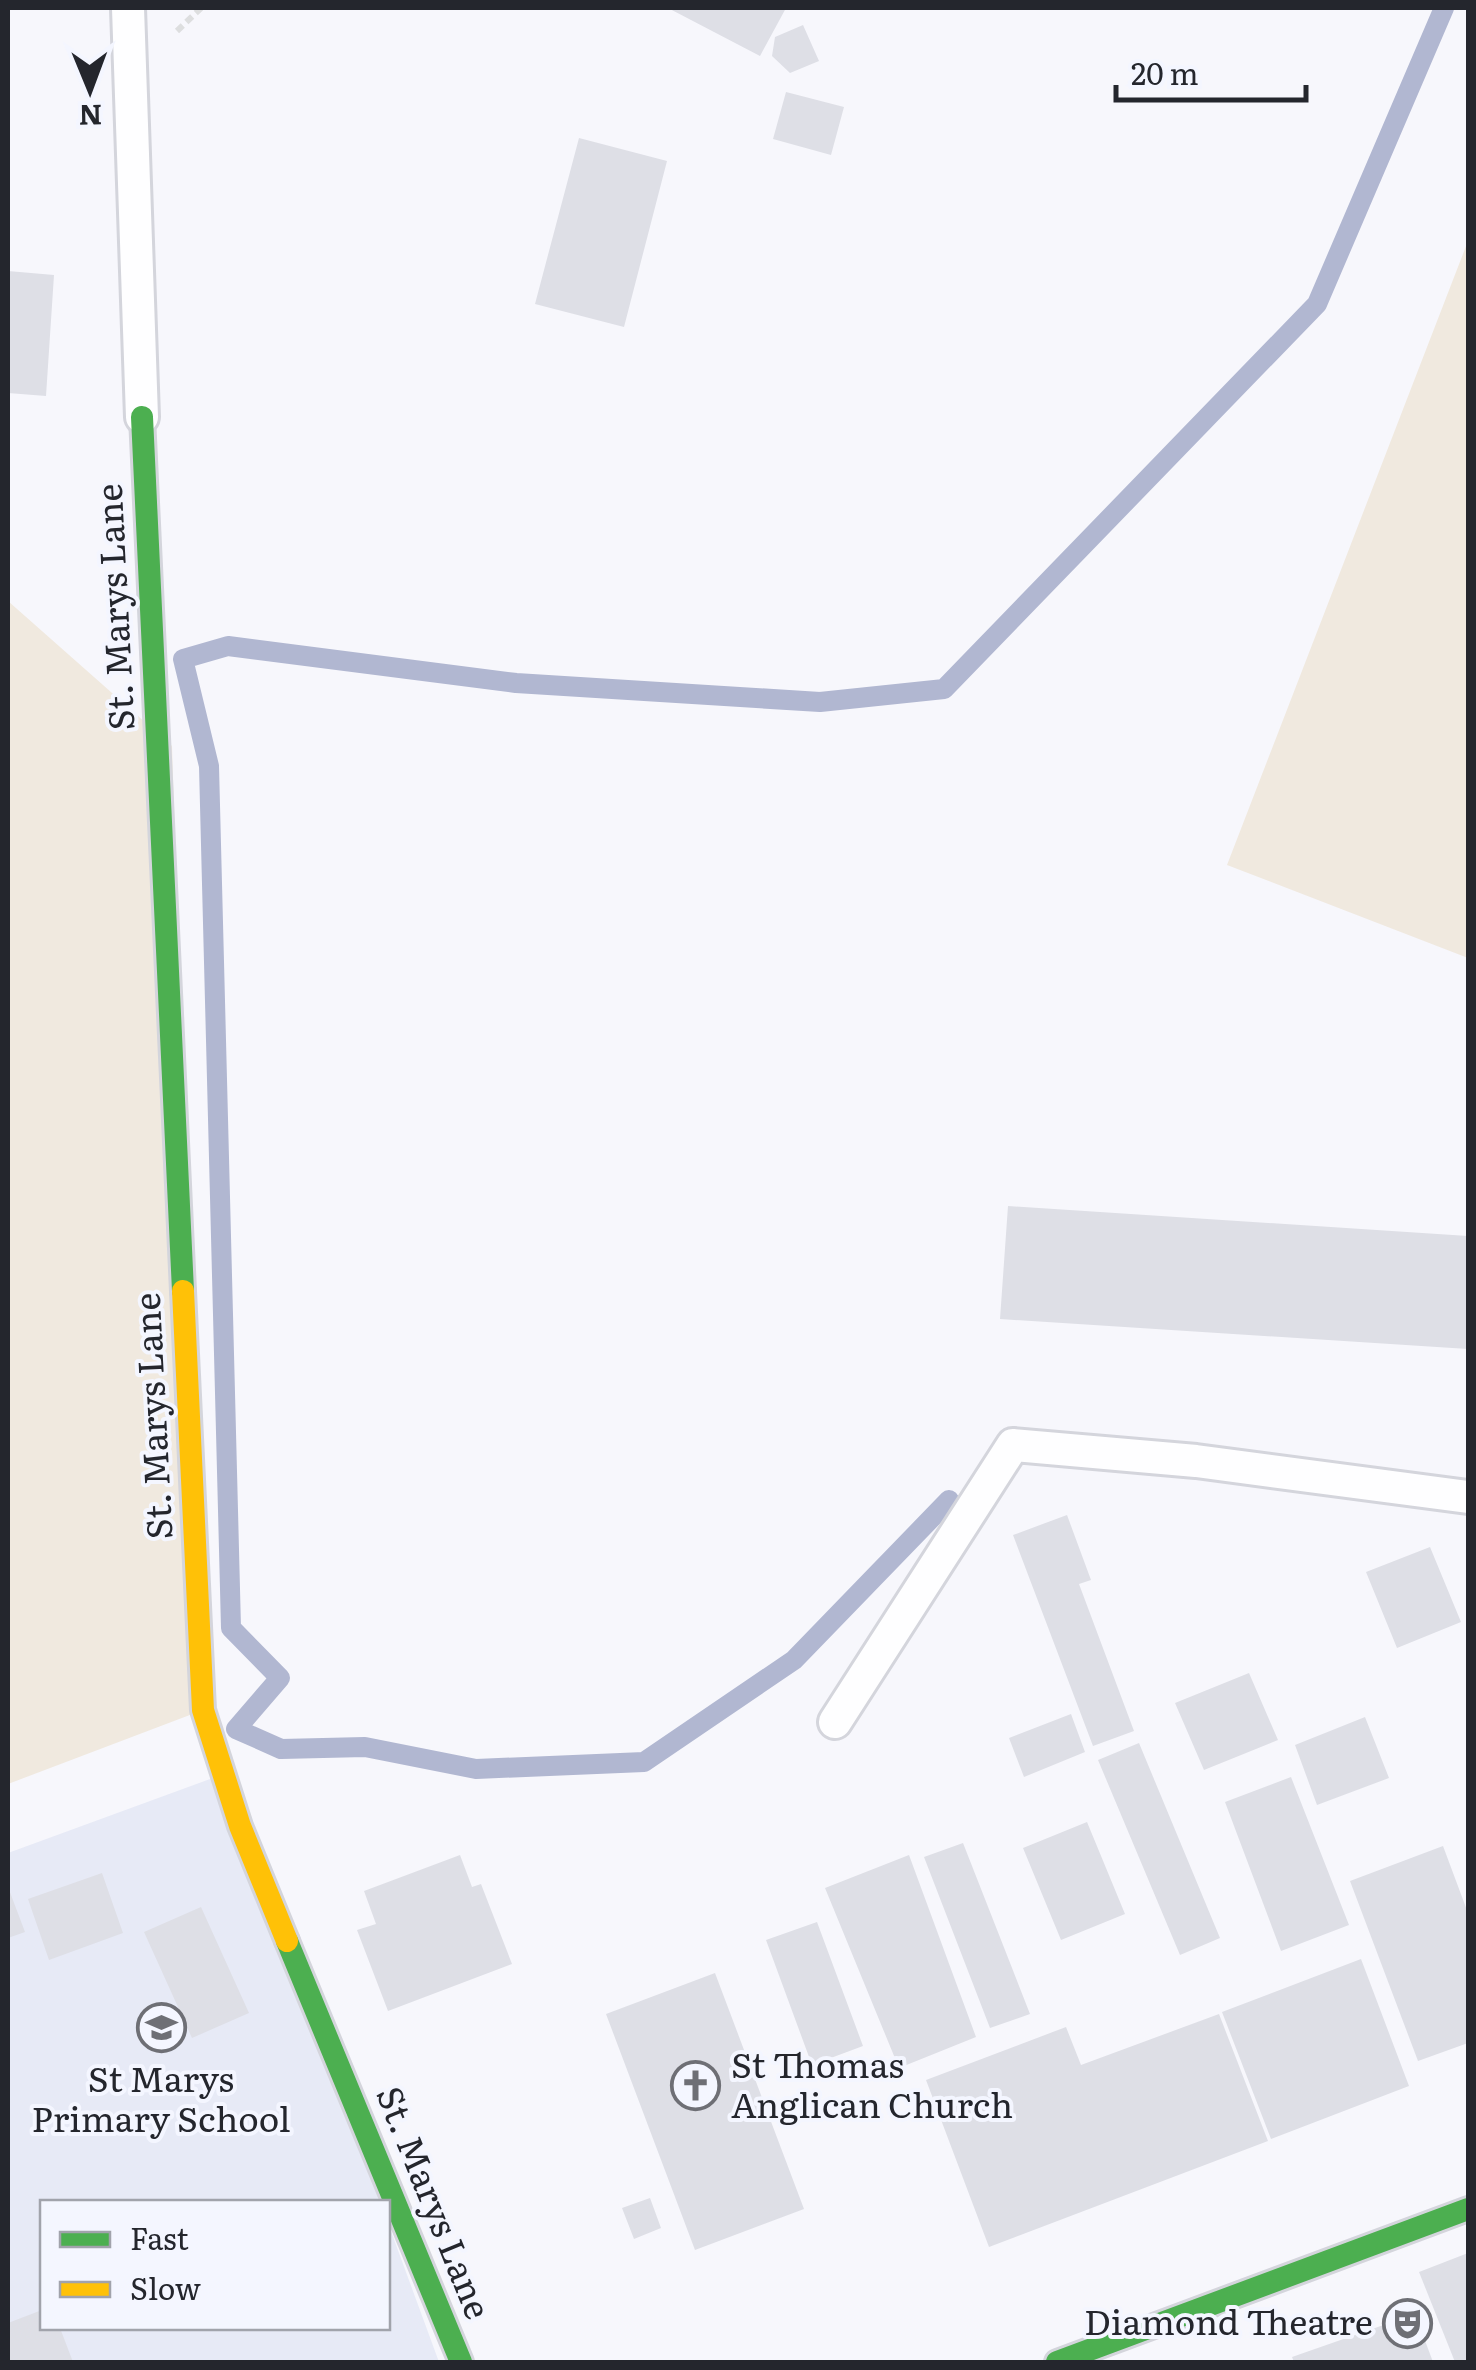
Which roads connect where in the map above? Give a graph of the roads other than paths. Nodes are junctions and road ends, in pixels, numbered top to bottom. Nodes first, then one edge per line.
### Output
1 (128, 8) edge
2 (142, 417) joint
3 (1468, 1497) edge
4 (835, 1722) dead end
5 (1468, 2209) edge
6 (461, 2362) edge
7 (1056, 2362) edge

1 - 2 lane
2 - 6 street, St. Marys Lane
3 - 4 lane
5 - 7 street

